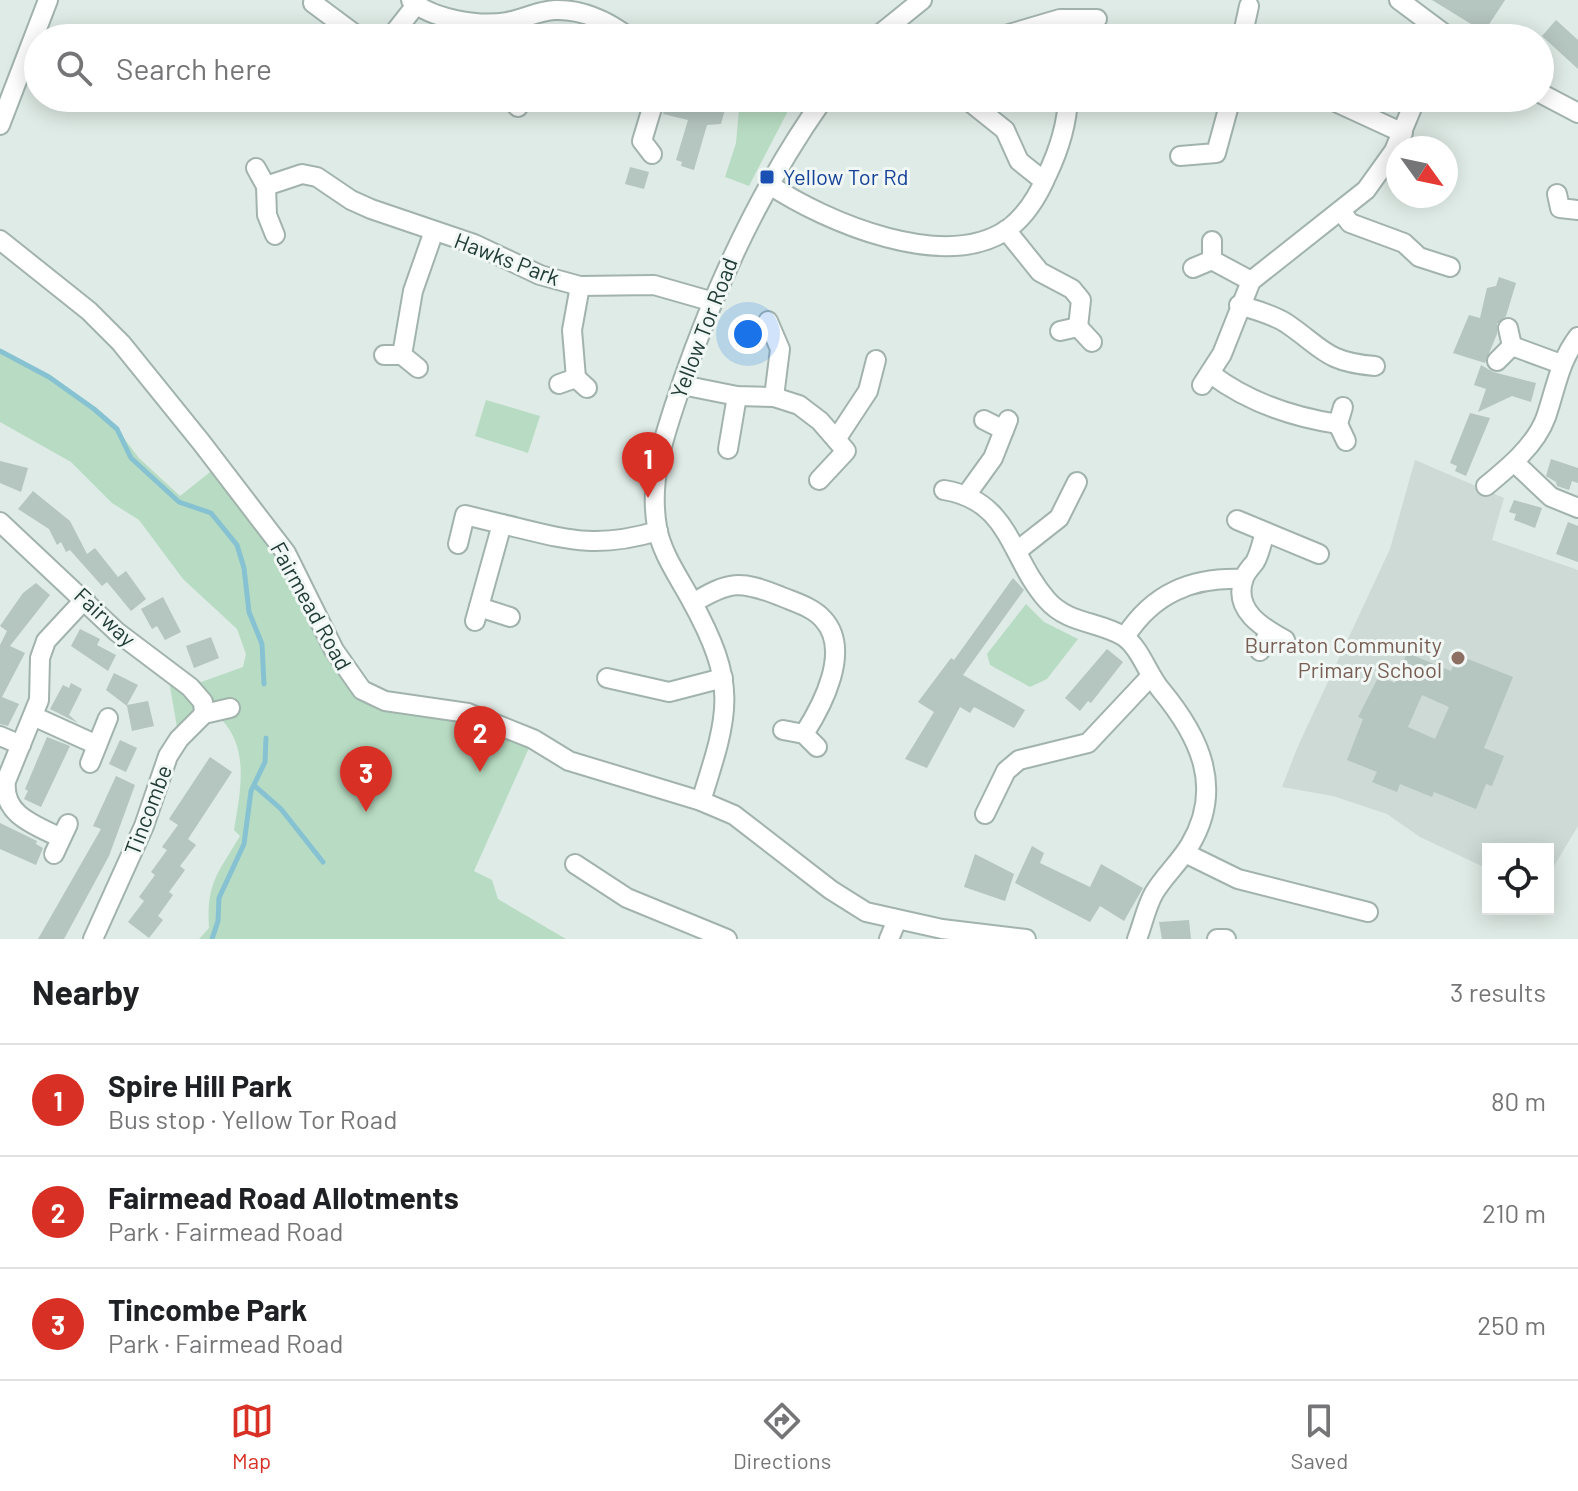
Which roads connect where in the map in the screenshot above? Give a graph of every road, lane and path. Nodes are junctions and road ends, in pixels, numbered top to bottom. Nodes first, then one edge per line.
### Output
1 (48, 0) edge
2 (922, 0) edge
3 (1399, 0) edge
4 (413, 2) edge
5 (313, 3) dead end
6 (1249, 6) dead end
7 (1097, 19) dead end
8 (39, 24) edge
9 (341, 24) edge
10 (400, 24) edge
11 (483, 24) edge
12 (515, 24) edge
13 (611, 24) edge
14 (892, 24) edge
15 (1077, 24) edge
16 (1245, 24) edge
17 (1431, 24) edge
18 (24, 62) edge
19 (1554, 100) edge
20 (651, 112) edge
21 (811, 112) edge
22 (982, 112) edge
23 (1066, 112) edge
24 (1227, 112) edge
25 (1357, 112) edge
26 (1411, 112) edge
27 (1578, 113) edge
28 (0, 125) edge
29 (1403, 133) junction
30 (640, 146) dead end
31 (1180, 156) dead end
32 (256, 168) dead end
33 (1044, 181) junction
34 (770, 185) junction
35 (266, 186) junction
36 (1341, 211) junction
37 (1006, 230) junction
38 (434, 231) junction
39 (275, 235) dead end
40 (0, 240) edge
41 (1450, 267) dead end
42 (1193, 268) dead end
43 (1251, 281) junction
44 (580, 286) junction
45 (710, 301) junction
46 (1239, 305) junction
47 (768, 321) dead end
48 (1578, 337) edge
49 (1092, 342) dead end
50 (876, 360) dead end
51 (1497, 361) dead end
52 (1561, 364) junction
53 (1375, 366) dead end
54 (418, 368) dead end
55 (574, 384) dead end
56 (682, 385) junction
57 (737, 396) junction
58 (774, 397) junction
59 (984, 420) dead end
60 (1342, 424) dead end
61 (728, 449) dead end
62 (847, 451) junction
63 (1515, 463) junction
64 (819, 480) dead end
65 (1077, 482) dead end
66 (1486, 486) dead end
67 (944, 490) dead end
68 (967, 494) junction
69 (1578, 508) edge
70 (1237, 520) dead end
71 (0, 522) edge
72 (502, 524) junction
73 (658, 531) junction
74 (1265, 532) junction
75 (458, 544) dead end
76 (1017, 551) junction
77 (1319, 554) dead end
78 (1243, 579) junction
79 (85, 599) junction
80 (693, 603) junction
81 (510, 617) dead end
82 (1125, 637) junction
83 (1260, 651) dead end
84 (1150, 677) junction
85 (607, 678) dead end
86 (723, 678) junction
87 (230, 708) dead end
88 (204, 714) junction
89 (33, 716) junction
90 (108, 718) dead end
91 (783, 730) dead end
92 (0, 736) edge
93 (21, 745) junction
94 (97, 745) junction
95 (90, 763) dead end
96 (701, 801) junction
97 (985, 814) dead end
98 (61, 839) dead end
99 (1185, 853) junction
100 (575, 864) dead end
101 (1358, 904) dead end
102 (897, 920) junction
103 (93, 939) edge
104 (727, 939) edge
105 (889, 939) edge
106 (1026, 939) edge
107 (1137, 939) edge
108 (1217, 939) edge
109 (1226, 939) edge

1 - 8 street
2 - 14 street
3 - 17 street
4 - 10 street
4 - 11 street
5 - 9 street
6 - 16 street
7 - 15 street
12 - 13 street
18 - 28 street
19 - 27 street
20 - 30 street
21 - 34 street, Yellow Tor Road
22 - 33 street
23 - 33 street
24 - 31 street
25 - 29 street
26 - 29 street
29 - 36 street
32 - 35 street
33 - 37 street
34 - 37 street
34 - 45 street, Yellow Tor Road
35 - 38 street, Hawks Park
35 - 39 street
36 - 41 street
36 - 43 street
37 - 49 street
38 - 44 street, Hawks Park
38 - 54 street, Hawks Park
40 - 96 street, Fairmead Road
42 - 43 street
43 - 46 street
44 - 45 street, Hawks Park
44 - 55 street, Hawks Park
45 - 56 street, Yellow Tor Road
46 - 53 street
46 - 60 street
47 - 58 street
48 - 52 street
50 - 62 street
51 - 52 street
52 - 63 street
56 - 57 street
56 - 73 street, Yellow Tor Road
57 - 58 street
57 - 61 street
58 - 62 street
59 - 68 street
62 - 64 street
63 - 66 street
63 - 69 street
65 - 76 street
67 - 68 street
68 - 76 street
70 - 74 street
71 - 79 street, Fairway
72 - 73 street
72 - 75 street
72 - 81 street
73 - 80 street, Yellow Tor Road
74 - 77 street
74 - 78 street
76 - 82 street
78 - 82 street
78 - 83 street
79 - 88 street, Fairway
79 - 89 street
80 - 86 street, Yellow Tor Road
80 - 91 street
82 - 84 street
84 - 97 street
84 - 99 street
85 - 86 street
86 - 96 street, Yellow Tor Road
87 - 88 street
88 - 103 street, Tincombe
89 - 93 street
89 - 94 street
90 - 94 street
92 - 93 street
93 - 98 street
94 - 95 street
96 - 102 street, Fairmead Road
99 - 101 street
99 - 107 street
100 - 104 street
102 - 105 street
102 - 106 street, Fairmead Road
108 - 109 street

